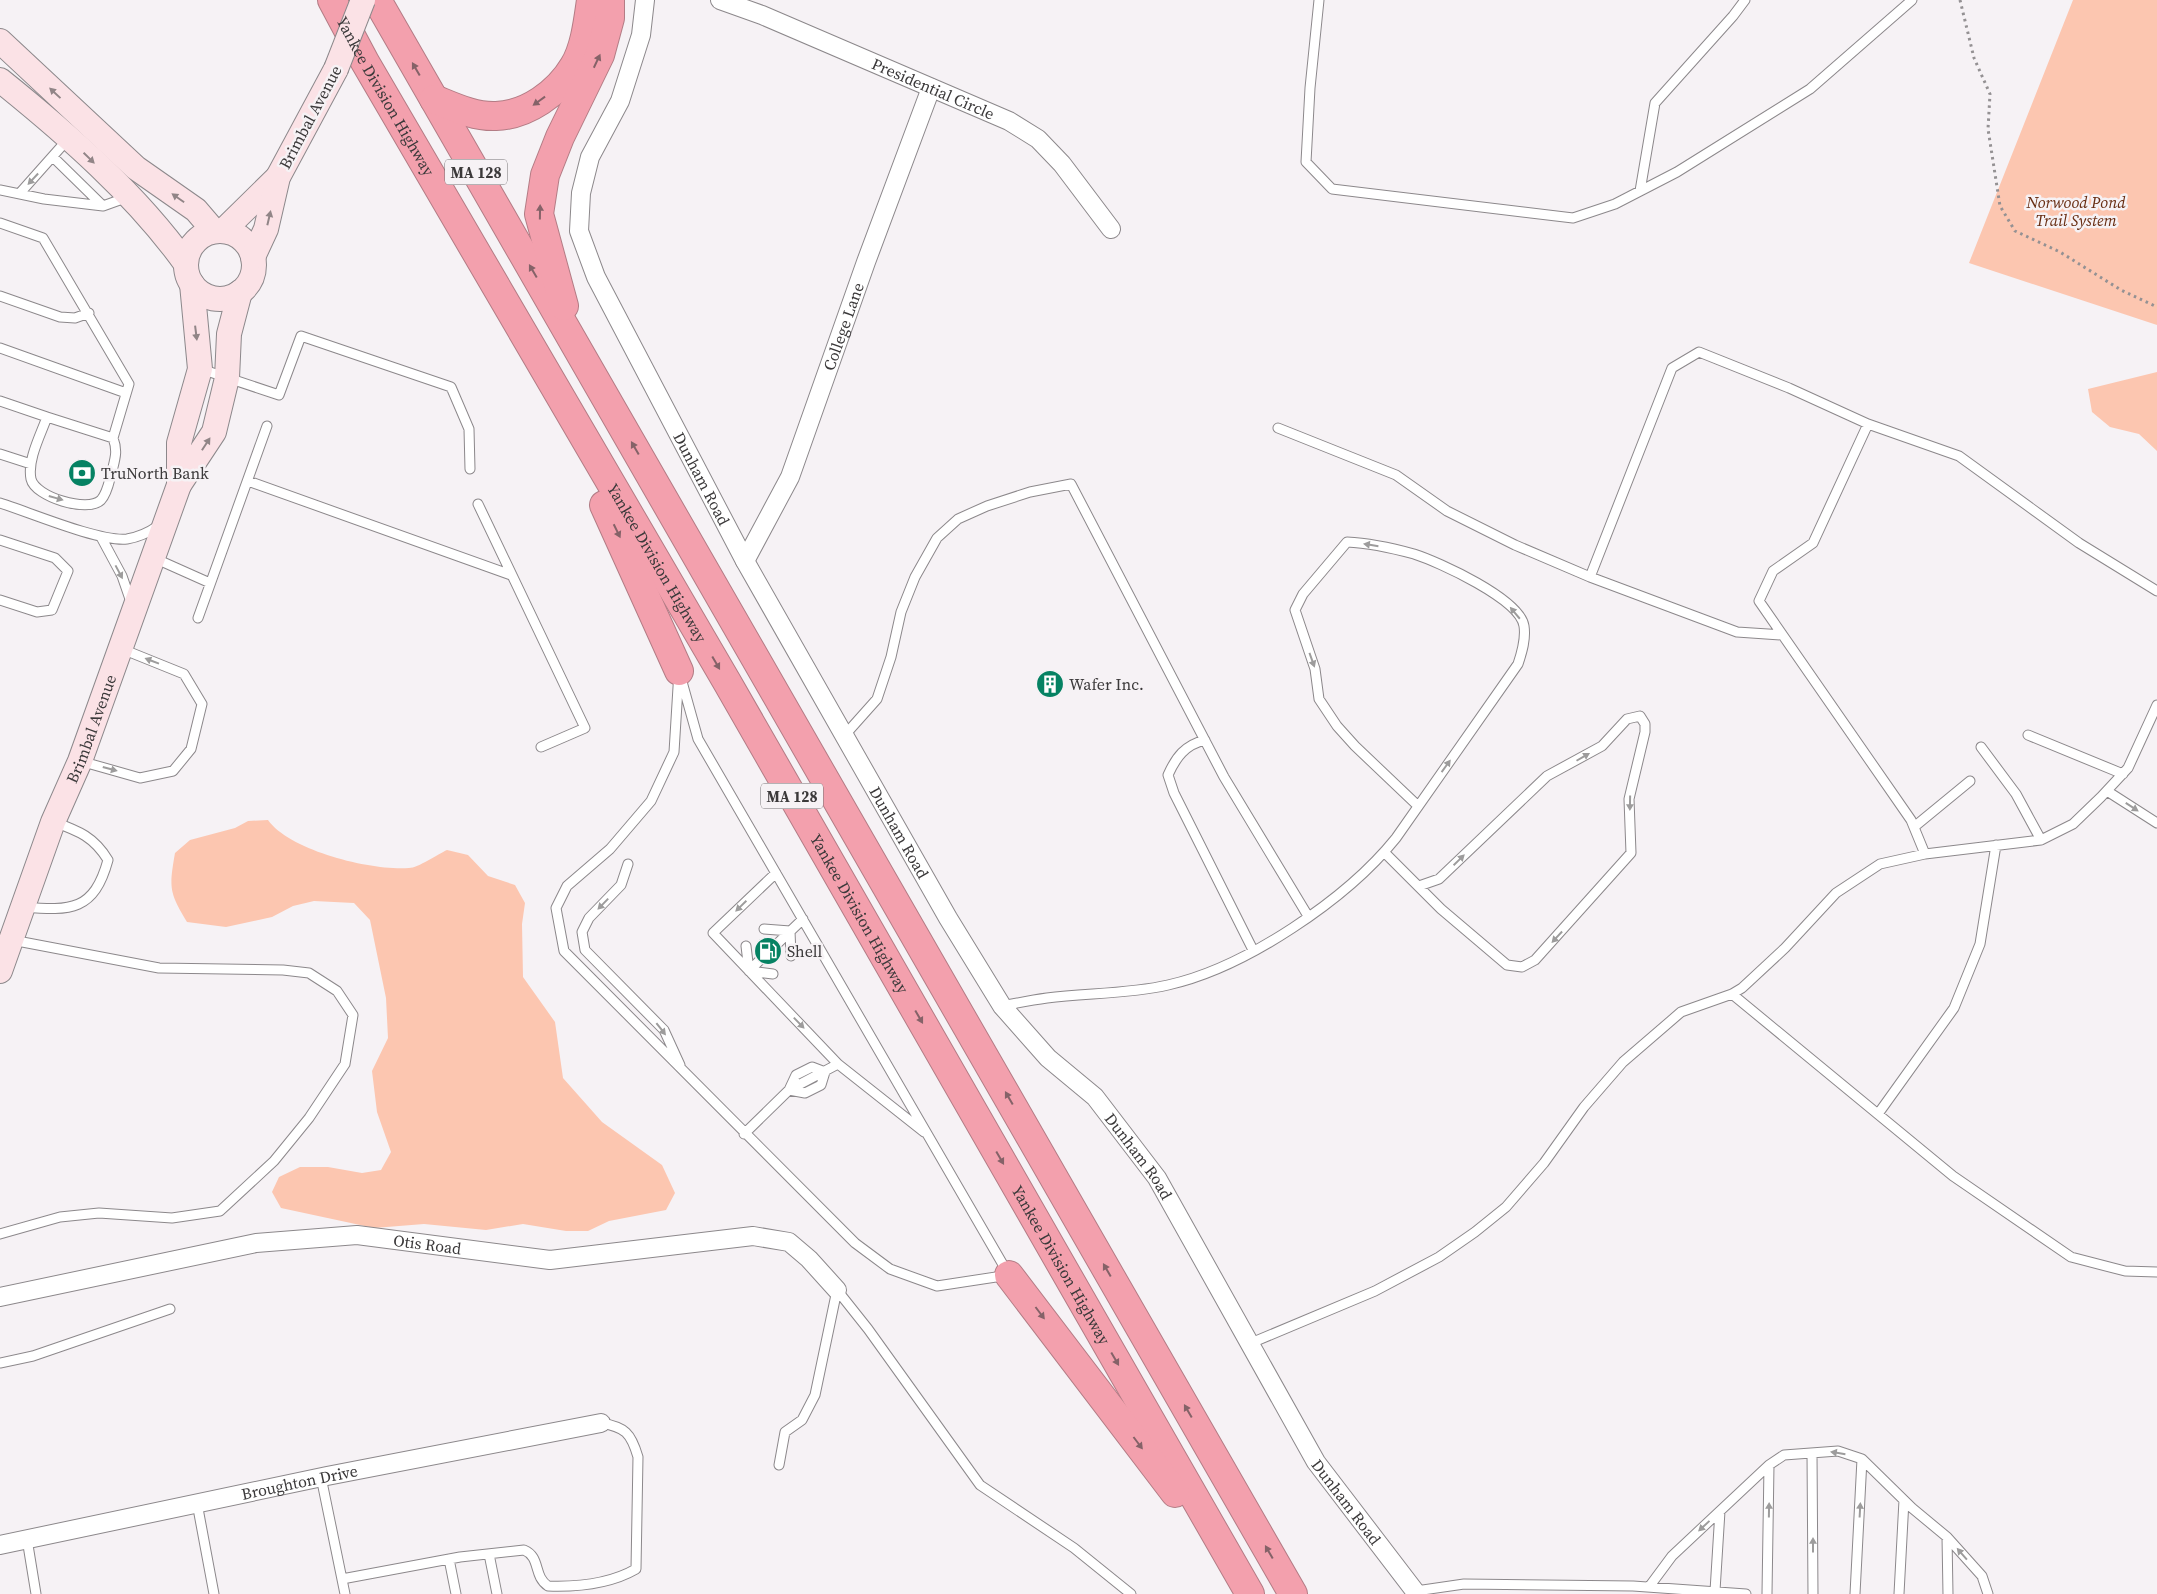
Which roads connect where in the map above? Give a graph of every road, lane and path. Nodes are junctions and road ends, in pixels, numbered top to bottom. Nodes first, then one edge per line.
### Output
1 (362, 0) edge
2 (377, 0) edge
3 (591, 0) edge
4 (610, 0) edge
5 (645, 0) edge
6 (720, 0) edge
7 (1319, 0) edge
8 (1745, 0) edge
9 (1912, 0) edge
10 (1960, 0) edge
11 (334, 3) edge
12 (0, 41) edge
13 (0, 80) edge
14 (931, 88) junction
15 (434, 99) junction
16 (60, 148) junction
17 (278, 177) junction
18 (0, 190) edge
19 (1640, 191) junction
20 (20, 193) junction
21 (128, 197) junction
22 (103, 206) junction
23 (450, 208) junction
24 (0, 223) edge
25 (1111, 229) dead end
26 (218, 231) junction
27 (253, 257) junction
28 (189, 274) junction
29 (240, 292) junction
30 (0, 296) edge
31 (2157, 307) edge
32 (89, 313) junction
33 (575, 343) junction
34 (0, 348) edge
35 (200, 369) junction
36 (227, 378) junction
37 (126, 393) junction
38 (0, 401) edge
39 (47, 417) junction
40 (1868, 424) junction
41 (268, 426) dead end
42 (1278, 428) dead end
43 (113, 438) junction
44 (0, 454) edge
45 (31, 464) junction
46 (470, 469) dead end
47 (248, 481) junction
48 (179, 485) junction
49 (0, 503) edge
50 (478, 504) dead end
51 (165, 521) junction
52 (101, 536) junction
53 (0, 540) edge
54 (152, 557) junction
55 (745, 560) junction
56 (511, 575) junction
57 (1590, 576) junction
58 (210, 583) junction
59 (2157, 591) edge
60 (0, 600) edge
61 (133, 608) junction
62 (198, 618) dead end
63 (1782, 635) junction
64 (119, 648) junction
65 (679, 671) junction
66 (2157, 705) edge
67 (2028, 735) dead end
68 (844, 736) junction
69 (1205, 740) junction
70 (541, 747) dead end
71 (1981, 747) dead end
72 (80, 761) junction
73 (2123, 774) junction
74 (1970, 782) dead end
75 (2107, 791) junction
76 (1417, 805) junction
77 (53, 822) junction
78 (2157, 823) edge
79 (1914, 827) junction
80 (2041, 840) junction
81 (1996, 845) junction
82 (1384, 852) junction
83 (1925, 854) junction
84 (628, 864) dead end
85 (776, 873) junction
86 (1419, 886) junction
87 (24, 907) junction
88 (1308, 916) junction
89 (803, 919) junction
90 (764, 929) dead end
91 (790, 931) junction
92 (11, 940) junction
93 (778, 943) dead end
94 (746, 946) dead end
95 (1253, 950) junction
96 (791, 956) dead end
97 (760, 960) dead end
98 (0, 971) edge
99 (749, 971) junction
100 (773, 974) dead end
101 (1732, 994) junction
102 (1002, 1006) junction
103 (838, 1064) junction
104 (683, 1072) junction
105 (825, 1072) junction
106 (789, 1090) junction
107 (1878, 1114) junction
108 (744, 1134) junction
109 (929, 1136) junction
110 (0, 1234) edge
111 (2157, 1272) edge
112 (1010, 1276) junction
113 (837, 1290) junction
114 (0, 1297) edge
115 (170, 1309) dead end
116 (1251, 1343) junction
117 (0, 1363) edge
118 (601, 1423) joint
119 (1812, 1453) junction
120 (1862, 1459) junction
121 (779, 1465) dead end
122 (1769, 1466) junction
123 (321, 1477) junction
124 (1904, 1500) junction
125 (197, 1503) junction
126 (1720, 1511) junction
127 (1947, 1536) junction
128 (27, 1539) junction
129 (0, 1545) edge
130 (489, 1554) junction
131 (449, 1559) junction
132 (342, 1579) junction
133 (543, 1583) junction
134 (1649, 1587) junction
135 (1561, 1590) edge
136 (1617, 1590) edge
137 (1248, 1591) edge
138 (1670, 1591) edge
139 (1715, 1591) junction
140 (1416, 1593) edge
141 (36, 1594) edge
142 (214, 1594) edge
143 (345, 1594) edge
144 (456, 1594) edge
145 (497, 1594) edge
146 (545, 1594) edge
147 (1131, 1594) edge
148 (1293, 1594) edge
149 (1741, 1594) edge
150 (1768, 1594) edge
151 (1813, 1594) edge
152 (1856, 1594) edge
153 (1899, 1594) edge
154 (1948, 1594) edge
155 (1988, 1594) edge

1 - 17 main road, Brimbal Avenue, bridge
15 -> 2 highway, MA 128
3 -> 15 highway
33 -> 4 highway
5 - 55 street, Dunham Road
6 - 14 street, Presidential Circle
7 - 19 lane
8 - 19 lane
9 - 19 lane
10 - 31 path
11 - 23 highway, Yankee Division Highway / MA 128
26 -> 12 main road
13 - 16 main road
14 - 25 street, Presidential Circle
14 - 55 street, College Lane
33 -> 15 highway, MA 128
16 -> 20 lane
16 -> 21 main road
16 - 22 lane
17 - 26 main road
27 -> 17 main road
18 - 20 lane
20 - 22 lane
21 - 22 lane
21 - 28 main road
23 -> 65 highway
23 -> 137 highway, Yankee Division Highway / MA 128
24 - 32 lane
26 - 27 main road
26 - 28 main road
27 - 29 main road
28 - 29 main road
28 -> 35 main road
29 - 36 main road
30 - 32 lane
32 - 37 lane
148 -> 33 highway, MA 128
34 - 37 lane
35 - 36 lane
35 - 48 main road
36 - 46 lane
48 -> 36 main road
37 - 43 lane
38 - 39 lane
39 - 43 lane
39 - 45 lane
40 - 57 lane
40 - 59 lane
40 - 63 lane
41 - 47 lane
42 - 57 lane
45 -> 43 lane
44 - 45 lane
47 - 56 lane
47 - 58 lane
48 - 51 main road, Brimbal Avenue
49 - 52 lane
50 - 56 lane
51 - 52 lane
51 - 54 main road, Brimbal Avenue
52 -> 61 lane
53 - 60 lane
54 - 58 lane
54 - 61 main road, Brimbal Avenue
55 - 68 street, Dunham Road
56 - 70 lane
57 - 63 lane
58 - 62 lane
61 - 64 main road, Brimbal Avenue
63 - 79 lane
64 - 72 main road, Brimbal Avenue
72 -> 64 lane
65 - 85 lane
65 - 104 lane
66 - 73 lane
67 - 73 lane
68 - 69 lane
68 - 102 street, Dunham Road
69 - 88 lane
69 - 95 lane
71 - 80 lane
72 - 77 main road, Brimbal Avenue
73 - 75 lane
74 - 79 lane
75 -> 78 lane
75 - 80 lane
76 -> 76 lane
76 - 82 lane
77 - 87 main road, Brimbal Avenue
77 - 87 lane
79 - 83 lane
80 - 81 lane
81 - 83 lane
81 - 107 lane
82 - 86 lane
82 - 88 lane
83 - 101 lane
84 -> 104 lane
85 - 89 lane
85 -> 99 lane
86 -> 86 lane
87 - 92 main road, Brimbal Avenue
88 - 95 lane
89 - 91 lane
89 - 109 lane
90 - 91 lane
91 - 93 lane
91 - 96 lane
92 - 98 main road, Brimbal Avenue
92 - 110 lane
94 - 99 lane
95 - 102 lane
97 - 99 lane
99 - 100 lane
99 -> 103 lane
101 - 107 lane
101 - 116 lane
102 - 116 street, Dunham Road
103 - 105 lane
103 - 109 lane
104 - 108 lane
105 - 106 lane
105 - 106 lane
106 - 108 lane
107 - 111 lane
108 - 112 lane
109 - 112 lane
112 -> 137 highway
113 - 114 street, Otis Road
113 - 121 lane
113 - 147 lane
115 - 117 lane
116 - 140 street, Dunham Road
118 - 123 street, Broughton Drive
118 - 133 lane
120 -> 119 lane
119 - 122 lane
151 -> 119 lane
120 - 124 lane
152 -> 120 lane
122 - 126 lane
150 -> 122 lane
123 - 125 street, Broughton Drive
123 - 132 lane
124 - 127 lane
124 - 153 lane
125 - 128 street, Broughton Drive
125 - 142 lane
126 -> 134 lane
126 - 139 lane
127 - 154 lane
155 -> 127 lane
128 - 129 street, Broughton Drive
128 - 141 lane
130 - 131 lane
130 - 133 lane
130 - 145 lane
131 - 132 lane
131 - 144 lane
132 - 143 lane
133 - 146 lane
134 - 136 lane
134 - 138 lane
135 - 136 lane
135 - 140 lane
138 - 139 lane
139 - 149 lane

